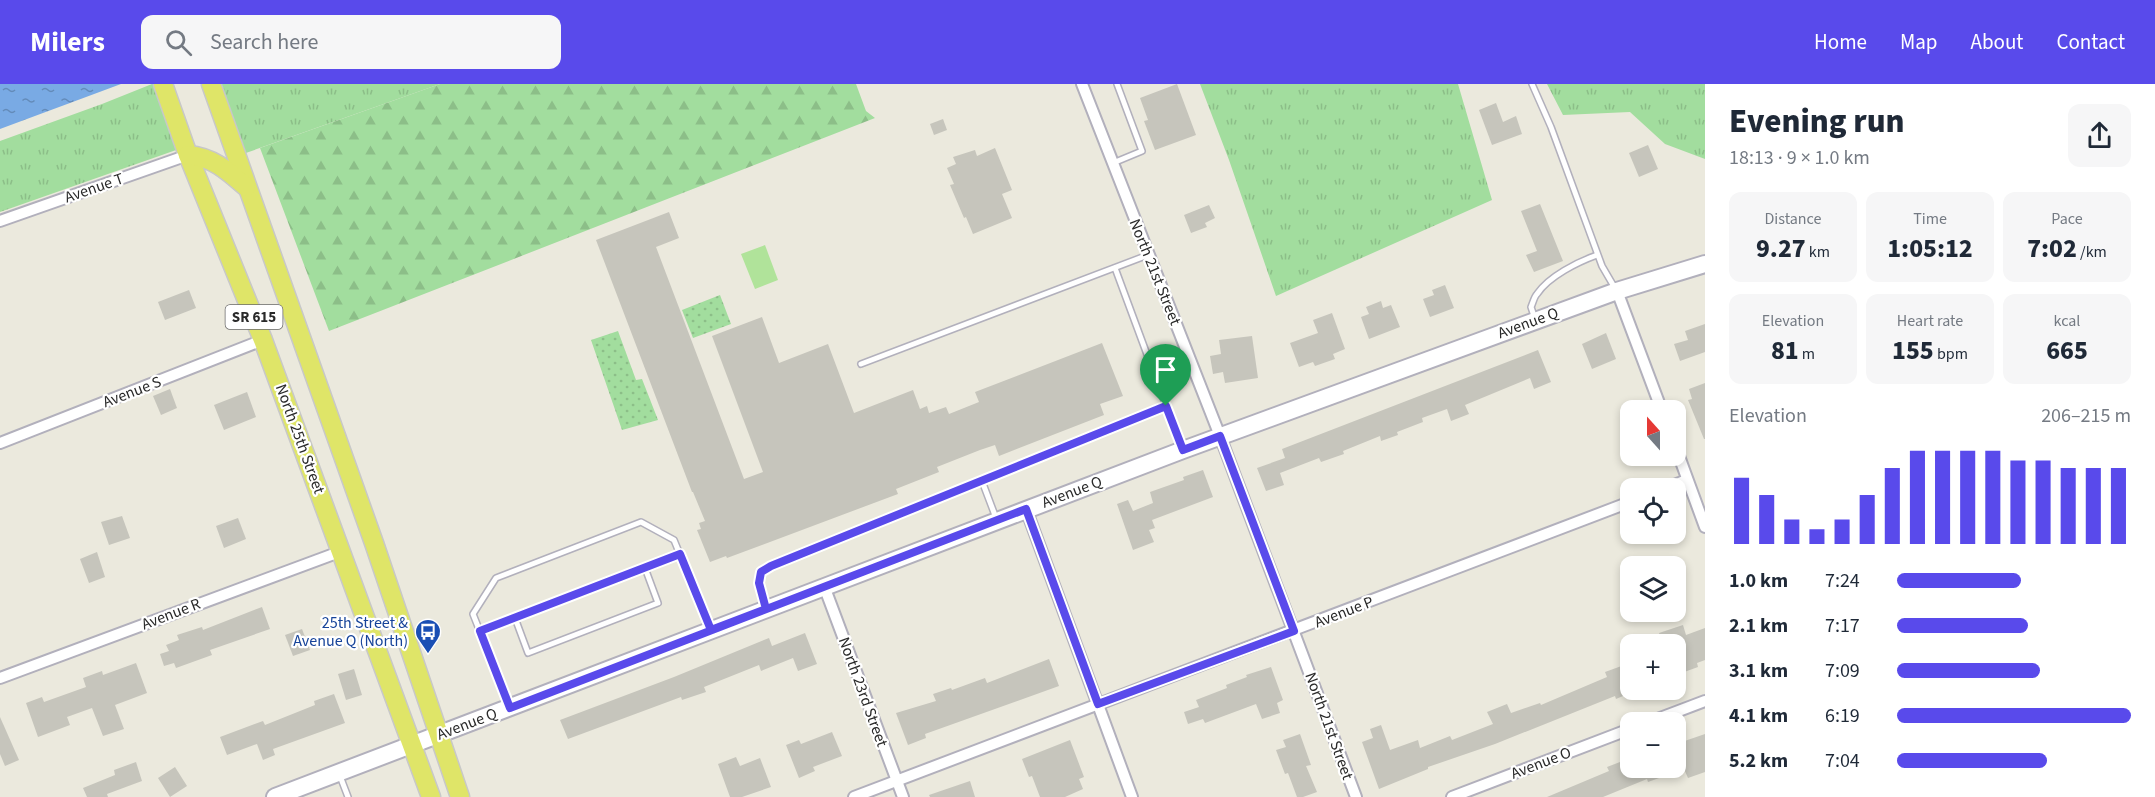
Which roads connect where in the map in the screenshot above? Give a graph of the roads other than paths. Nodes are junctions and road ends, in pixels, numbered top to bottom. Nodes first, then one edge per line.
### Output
1 (163, 84) edge
2 (211, 84) edge
3 (1082, 84) edge
4 (1117, 84) edge
5 (1532, 84) edge
6 (188, 155) junction
7 (1112, 163) junction
8 (247, 189) junction
9 (0, 220) edge
10 (1148, 255) junction
11 (1597, 255) junction
12 (1705, 264) edge
13 (1115, 268) junction
14 (1617, 291) junction
15 (1536, 320) junction
16 (263, 340) junction
17 (861, 364) dead end
18 (1658, 400) edge
19 (1166, 406) junction
20 (1220, 436) junction
21 (0, 443) edge
22 (1183, 450) junction
23 (1682, 466) edge
24 (1687, 480) joint
25 (982, 481) junction
26 (1620, 506) edge
27 (1026, 509) junction
28 (997, 520) junction
29 (1705, 527) edge
30 (342, 551) junction
31 (680, 554) junction
32 (645, 568) junction
33 (824, 586) junction
34 (766, 609) junction
35 (515, 618) junction
36 (711, 630) junction
37 (480, 631) junction
38 (1294, 631) junction
39 (0, 678) edge
40 (1705, 701) edge
41 (1098, 704) junction
42 (510, 708) junction
43 (1676, 712) edge
44 (1620, 733) edge
45 (438, 735) junction
46 (411, 745) junction
47 (339, 772) junction
48 (897, 780) junction
49 (275, 797) edge
50 (348, 797) edge
51 (432, 797) edge
52 (460, 797) edge
53 (854, 797) edge
54 (903, 797) edge
55 (1132, 797) edge
56 (1356, 797) edge
57 (1452, 797) edge

1 - 6 main road, North 25th Street / SR 615
2 - 8 main road, North 25th Street / SR 615
3 - 7 street, North 21st Street
4 - 7 lane
5 - 11 lane
6 - 8 main road
6 - 9 street, Avenue T
6 - 16 main road, North 25th Street / SR 615
7 - 10 street, North 21st Street
8 - 45 main road, North 25th Street / SR 615
10 - 13 lane
10 - 20 street, North 21st Street
11 - 14 lane
11 - 15 lane
12 - 14 street, Avenue Q
13 - 17 lane
13 - 19 lane
14 - 15 street, Avenue Q
14 - 18 street
15 - 20 street, Avenue Q
16 - 21 street, Avenue S
16 - 30 main road, North 25th Street / SR 615
19 - 22 lane
19 - 25 lane
20 - 22 street, Avenue Q
20 - 38 street, North 21st Street
22 - 27 street, Avenue Q
23 - 24 street
24 - 29 street
25 - 28 lane
25 - 34 lane
26 - 38 street, Avenue P
27 - 28 street, Avenue Q
27 - 41 street
28 - 33 street, Avenue Q
30 - 39 street, Avenue R
30 - 46 main road, North 25th Street / SR 615
31 - 32 lane
31 - 36 lane
31 - 37 lane
32 - 35 lane
32 - 35 lane
33 - 34 street, Avenue Q
33 - 48 street, North 23rd Street
34 - 36 street, Avenue Q
35 - 37 lane
36 - 42 street, Avenue Q
37 - 42 lane
38 - 41 street, Avenue P
38 - 56 street, North 21st Street
40 - 43 street
41 - 48 street, Avenue P
41 - 55 street
42 - 45 street, Avenue Q
44 - 57 street, Avenue O
45 - 46 street, Avenue Q
45 - 52 main road, North 25th Street / SR 615
46 - 47 street, Avenue Q
46 - 51 main road, North 25th Street / SR 615
47 - 49 street, Avenue Q
47 - 50 lane
48 - 53 street, Avenue P
48 - 54 street, North 23rd Street

